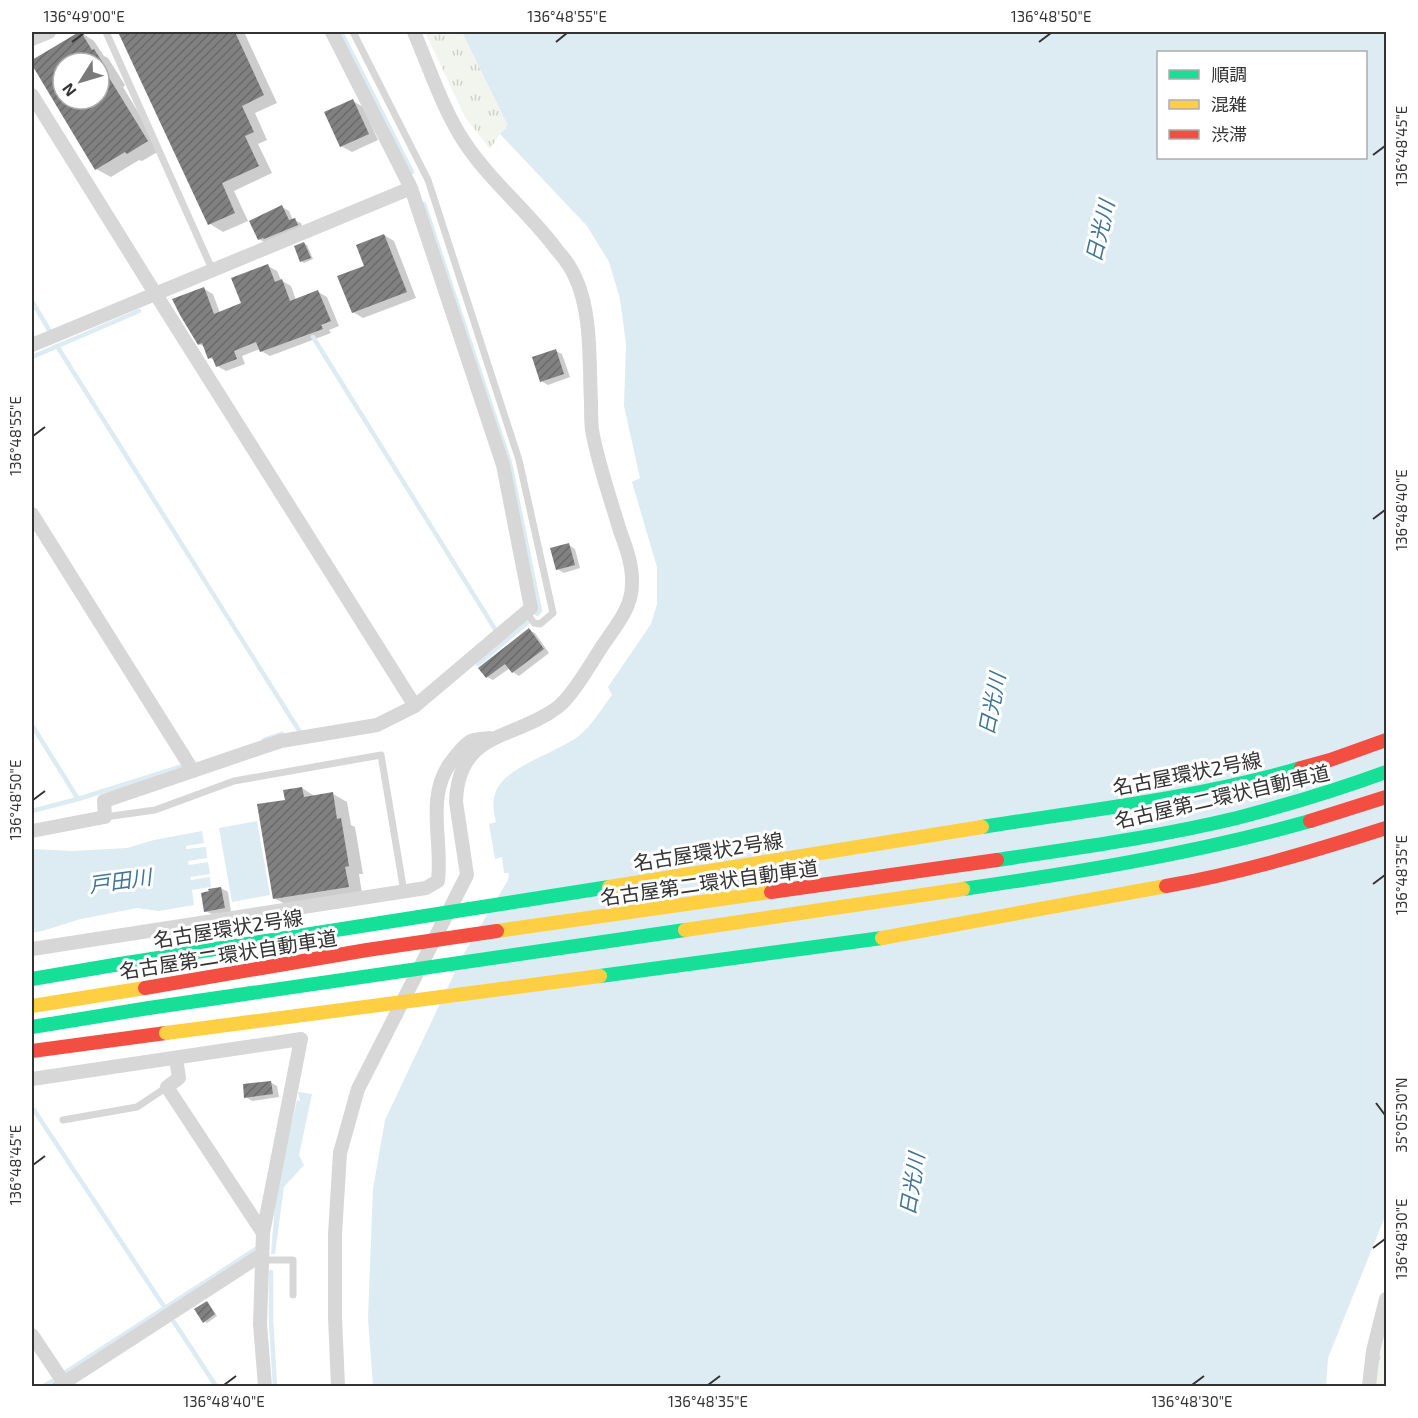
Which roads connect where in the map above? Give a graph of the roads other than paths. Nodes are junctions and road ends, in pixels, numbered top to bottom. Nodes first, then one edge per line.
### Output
1 (49, 32) edge
2 (106, 32) edge
3 (332, 32) edge
4 (353, 32) edge
5 (414, 32) edge
6 (32, 39) edge
7 (32, 95) edge
8 (428, 180) junction
9 (411, 188) junction
10 (212, 269) junction
11 (154, 293) junction
12 (32, 345) edge
13 (32, 514) edge
14 (526, 612) junction
15 (415, 706) junction
16 (499, 736) junction
17 (1386, 741) edge
18 (193, 771) junction
19 (1386, 772) edge
20 (1386, 797) edge
21 (105, 817) junction
22 (1386, 828) edge
23 (32, 831) edge
24 (404, 892) junction
25 (32, 949) edge
26 (32, 979) edge
27 (32, 1006) edge
28 (32, 1027) edge
29 (32, 1051) edge
30 (176, 1058) junction
31 (32, 1079) edge
32 (167, 1087) junction
33 (63, 1120) dead end
34 (263, 1233) junction
35 (261, 1258) junction
36 (293, 1295) dead end
37 (1386, 1299) edge
38 (32, 1335) edge
39 (63, 1385) edge
40 (265, 1386) edge
41 (338, 1386) edge
42 (1369, 1386) edge

1 - 6 street
2 - 10 lane
3 - 9 street
4 - 8 lane
5 - 16 street
7 - 11 street
8 - 9 lane
8 - 14 lane
9 - 10 street
9 - 14 street
10 - 11 street
11 - 12 street
11 - 15 street
13 - 18 street
14 - 15 street
15 - 18 street
16 - 24 street
16 - 41 street
17 - 26 highway, 名古屋環状2号線, bridge
18 - 21 street
19 - 27 highway, 名古屋第二環状自動車道, bridge
20 - 28 highway, 名古屋第二環状自動車道, bridge
21 - 23 street
21 - 24 lane
22 - 29 highway, bridge
24 - 25 street
30 - 31 street
30 - 32 street
30 - 34 street
32 - 33 lane
32 - 34 street
34 - 35 street
35 - 36 lane
35 - 39 street
35 - 40 street
37 - 42 street
38 - 39 street

